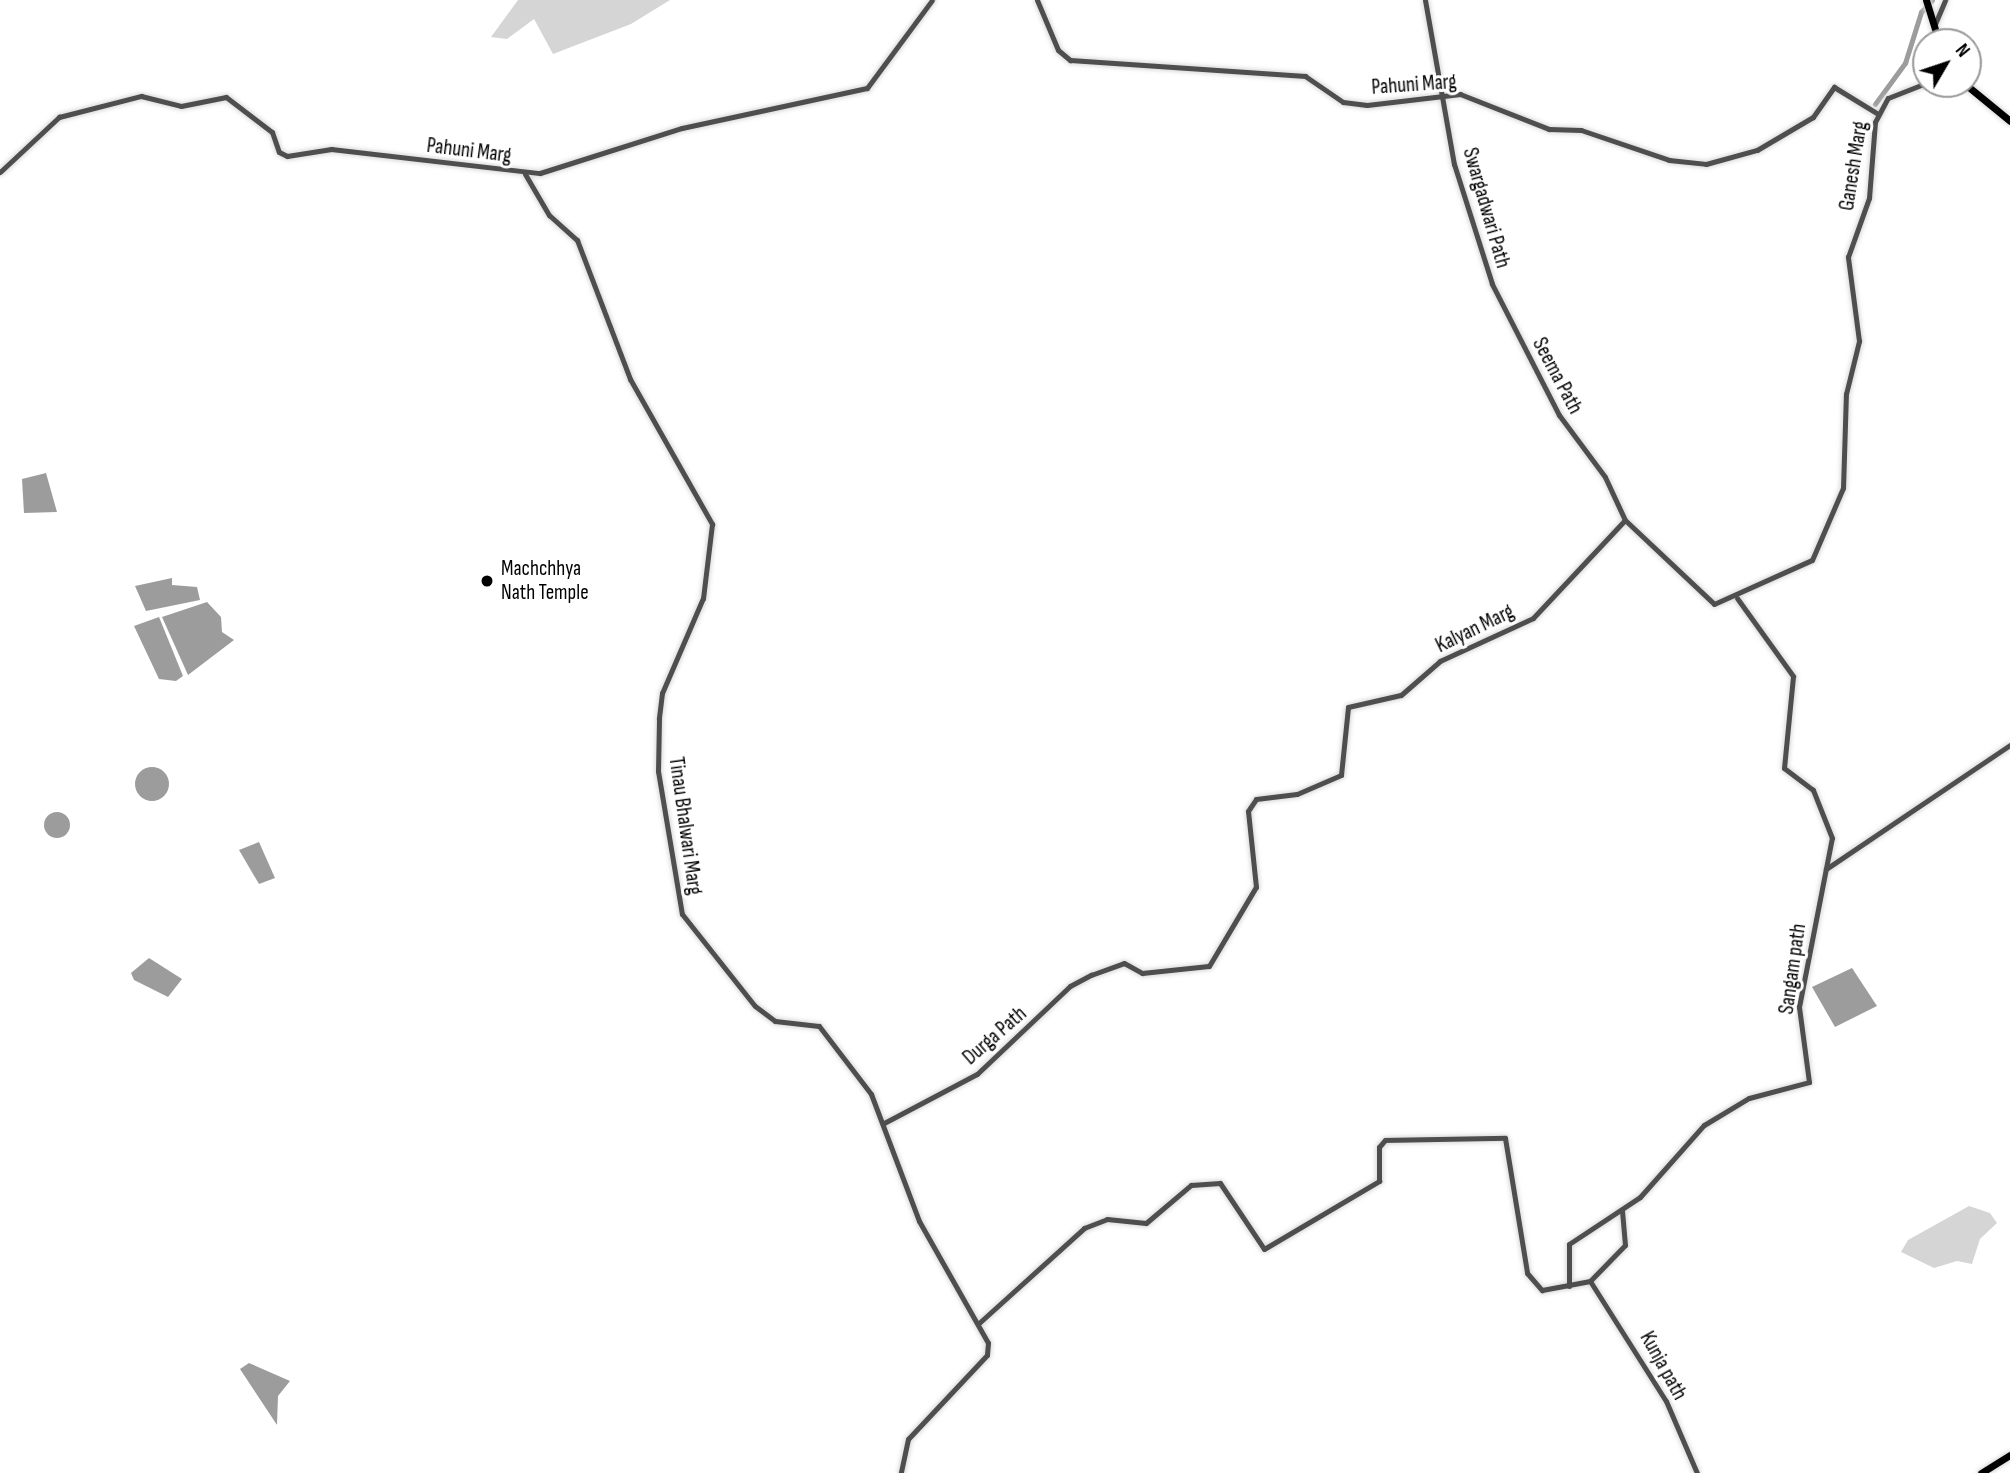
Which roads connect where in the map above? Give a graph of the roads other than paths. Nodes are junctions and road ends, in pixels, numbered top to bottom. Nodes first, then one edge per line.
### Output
1 (932, 0) edge
2 (1037, 0) edge
3 (1424, 0) edge
4 (1945, 0) edge
5 (1926, 1) edge
6 (1935, 24) junction
7 (1936, 28) edge
8 (1912, 89) edge
9 (1441, 96) junction
10 (1982, 98) edge
11 (1878, 114) junction
12 (2010, 121) edge
13 (0, 172) edge
14 (525, 174) junction
15 (1519, 337) joint
16 (1625, 520) junction
17 (1737, 598) junction
18 (2010, 745) edge
19 (1826, 869) junction
20 (1120, 964) joint
21 (884, 1124) junction
22 (1622, 1211) junction
23 (1590, 1281) junction
24 (1569, 1286) junction
25 (979, 1324) junction
26 (2010, 1455) edge
27 (901, 1473) edge
28 (1698, 1473) edge
29 (1981, 1473) edge

1 - 14 street, Pahuni Marg
2 - 9 street, Pahuni Marg
3 - 9 street, Swargadwari Path
4 - 6 street
5 - 6 main road
6 - 7 main road
8 - 11 street, Ganesh Marg
9 - 11 street, Pahuni Marg
9 - 15 street, Swargadwari Path
10 - 12 main road
11 - 17 street, Ganesh Marg
13 - 14 street, Pahuni Marg
14 - 21 street, Tinau Bhalwari Marg
15 - 16 street, Seema Path
16 - 17 street
16 - 20 street, Kalyan Marg
17 - 19 street, Sangam path
18 - 19 street
19 - 22 street, Sangam path
20 - 21 street, Durga Path
21 - 25 street, Tinau Bhalwari Marg
22 - 23 street
22 - 24 street, Sangam path
23 - 24 street
23 - 28 street, Kunja path
24 - 25 street
25 - 27 street, Tinau Bhalwari Marg
26 - 29 main road

